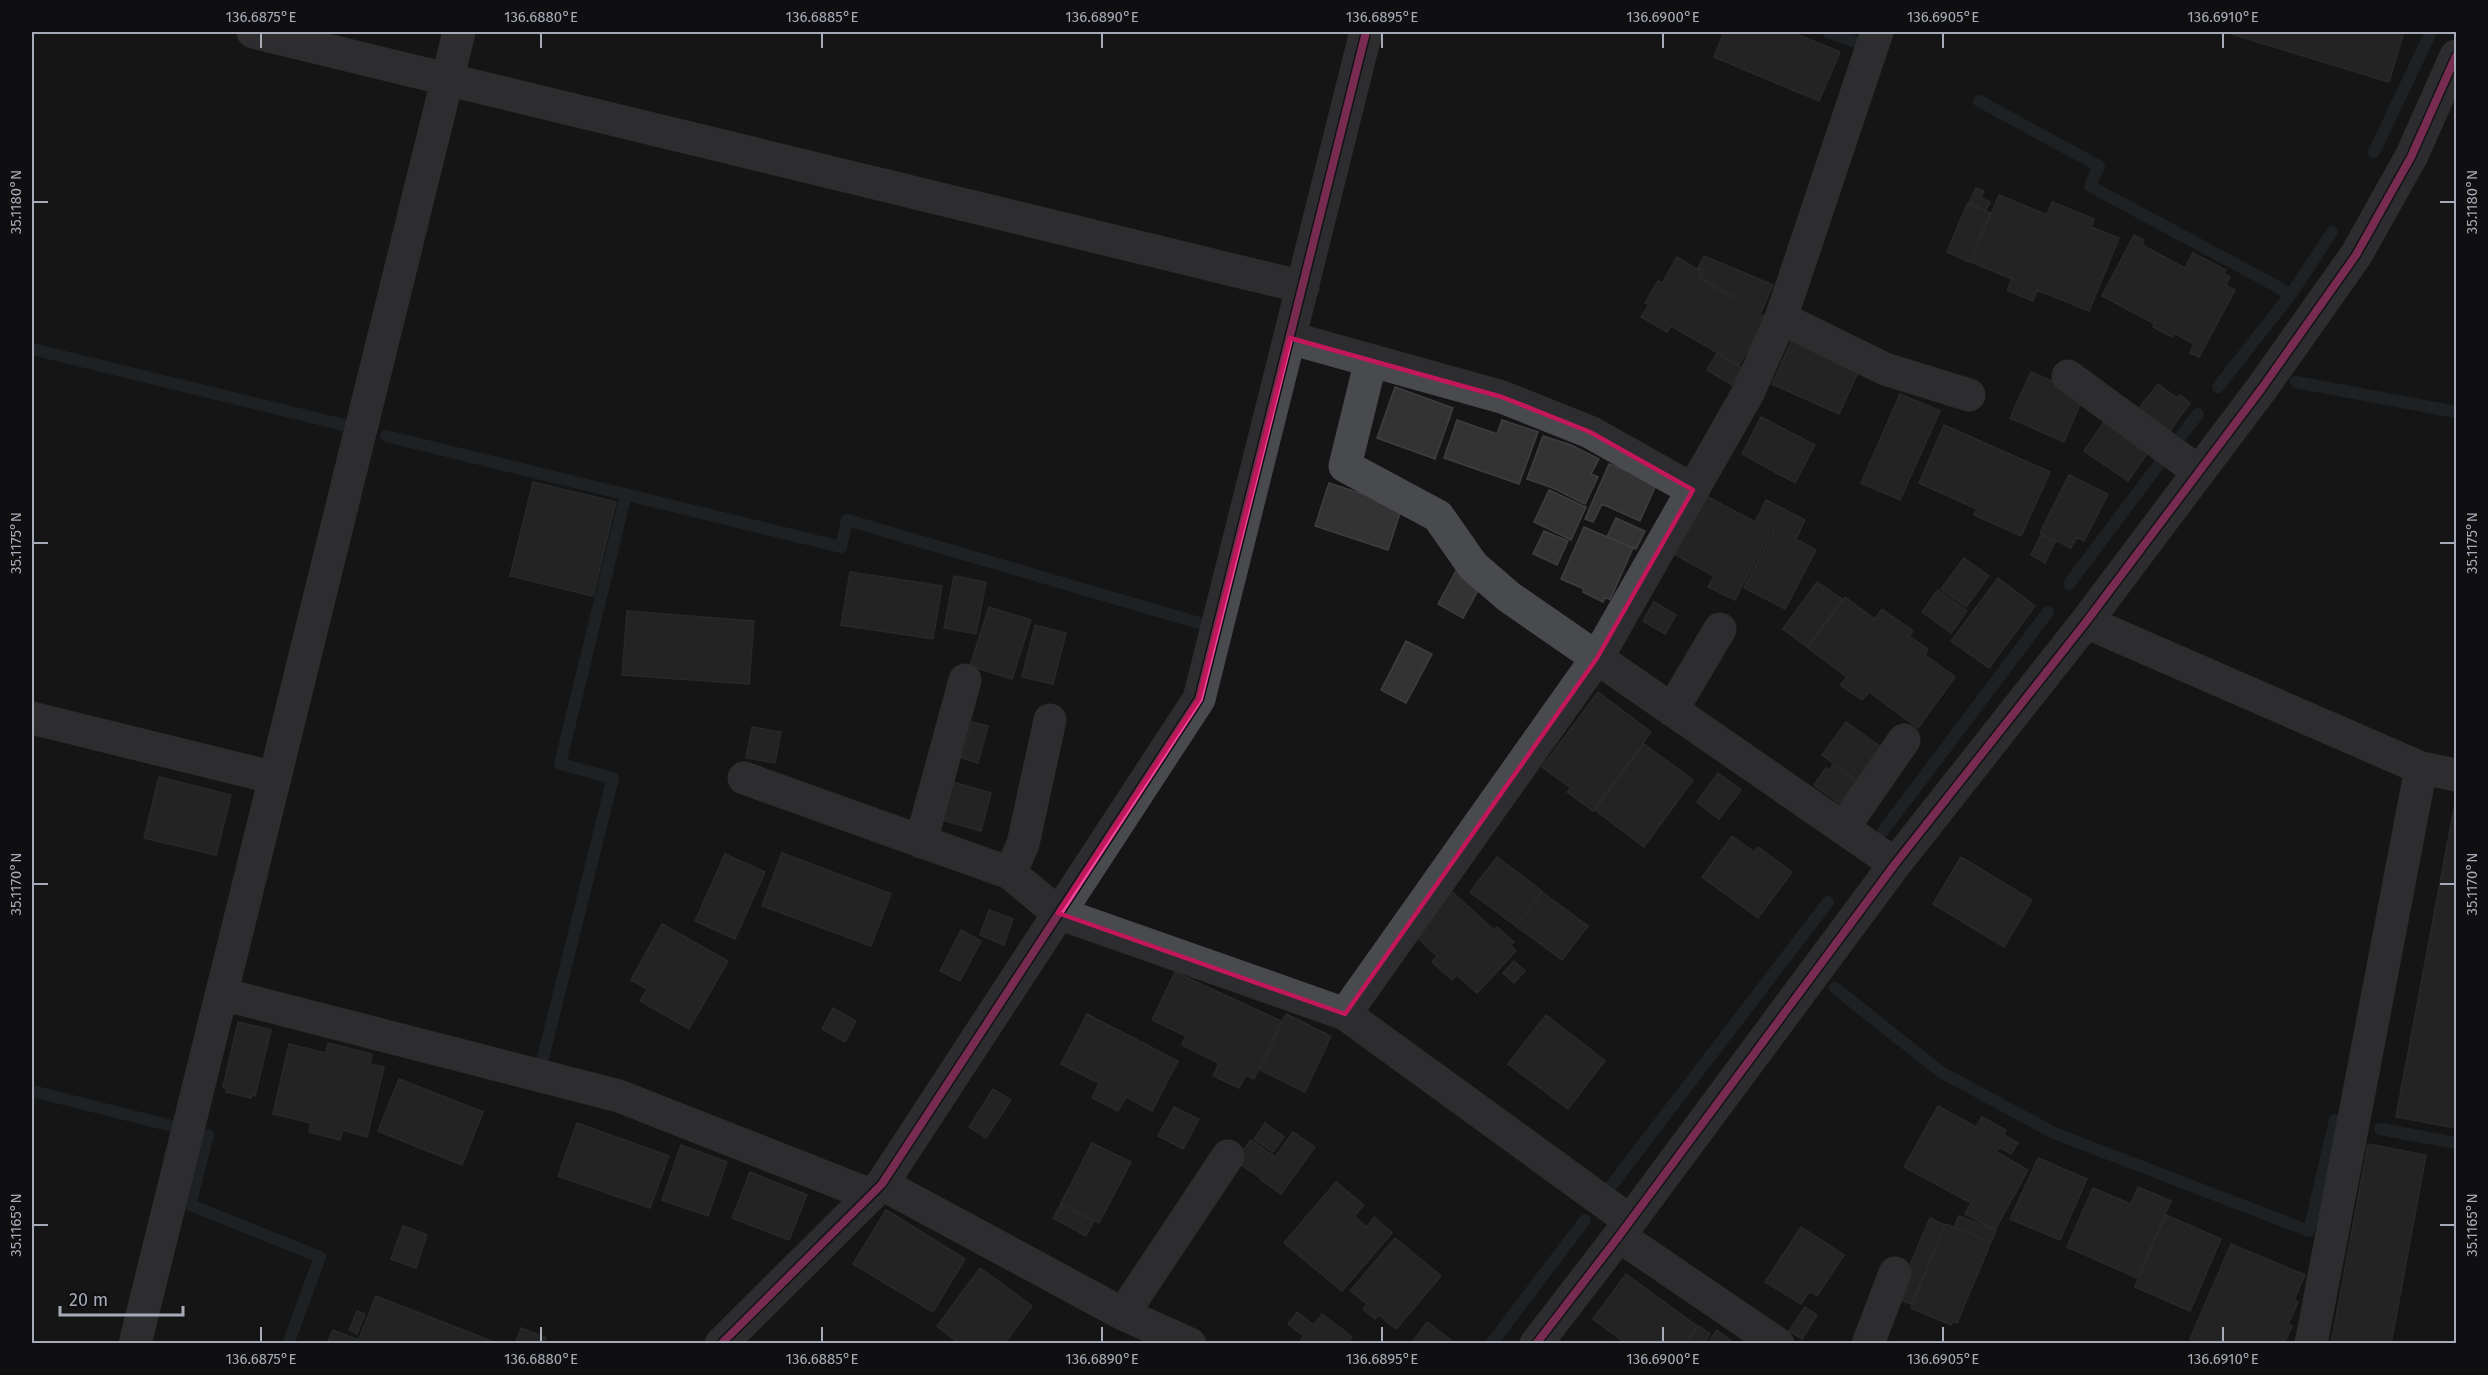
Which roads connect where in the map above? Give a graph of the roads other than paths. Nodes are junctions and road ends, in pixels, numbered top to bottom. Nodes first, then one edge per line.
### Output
1 (253, 32) edge
2 (459, 32) edge
3 (1366, 32) edge
4 (1877, 32) edge
5 (2457, 56) edge
6 (447, 80) junction
7 (1303, 287) junction
8 (1781, 318) junction
9 (1290, 338) junction
10 (1371, 360) junction
11 (2068, 376) dead end
12 (1969, 395) dead end
13 (2199, 472) junction
14 (1693, 490) junction
15 (2086, 622) junction
16 (1720, 629) dead end
17 (1596, 658) junction
18 (965, 680) dead end
19 (1672, 710) junction
20 (32, 718) edge
21 (1050, 720) dead end
22 (1904, 740) dead end
23 (2421, 768) junction
24 (2457, 775) edge
25 (275, 778) junction
26 (744, 778) dead end
27 (1843, 828) junction
28 (921, 842) junction
29 (1895, 864) junction
30 (1010, 873) junction
31 (1058, 913) junction
32 (222, 994) junction
33 (1345, 1014) junction
34 (1228, 1156) dead end
35 (876, 1190) junction
36 (1625, 1229) junction
37 (1895, 1273) dead end
38 (1123, 1314) junction
39 (135, 1344) edge
40 (721, 1344) edge
41 (1190, 1344) edge
42 (1536, 1344) edge
43 (1778, 1344) edge
44 (1868, 1344) edge
45 (2311, 1344) edge

1 - 6 street
2 - 6 street
3 - 7 street
4 - 8 street
5 - 13 street
6 - 7 street
6 - 25 street
7 - 9 street
8 - 12 street
8 - 14 street
9 - 10 street
9 - 31 street
10 - 14 street
10 - 17 street
11 - 13 street
13 - 15 street
14 - 17 street
15 - 23 street
15 - 29 street
16 - 19 street
17 - 19 street
17 - 33 street
18 - 28 street
19 - 27 street
20 - 25 street
21 - 30 street
22 - 27 street
23 - 24 street
23 - 45 street
25 - 32 street
26 - 28 street
27 - 29 street
28 - 30 street
29 - 36 street
30 - 31 street
31 - 33 street
31 - 35 street
32 - 35 street
32 - 39 street
33 - 36 street
34 - 38 street
35 - 38 street
35 - 40 street
36 - 42 street
36 - 43 street
37 - 44 street
38 - 41 street

